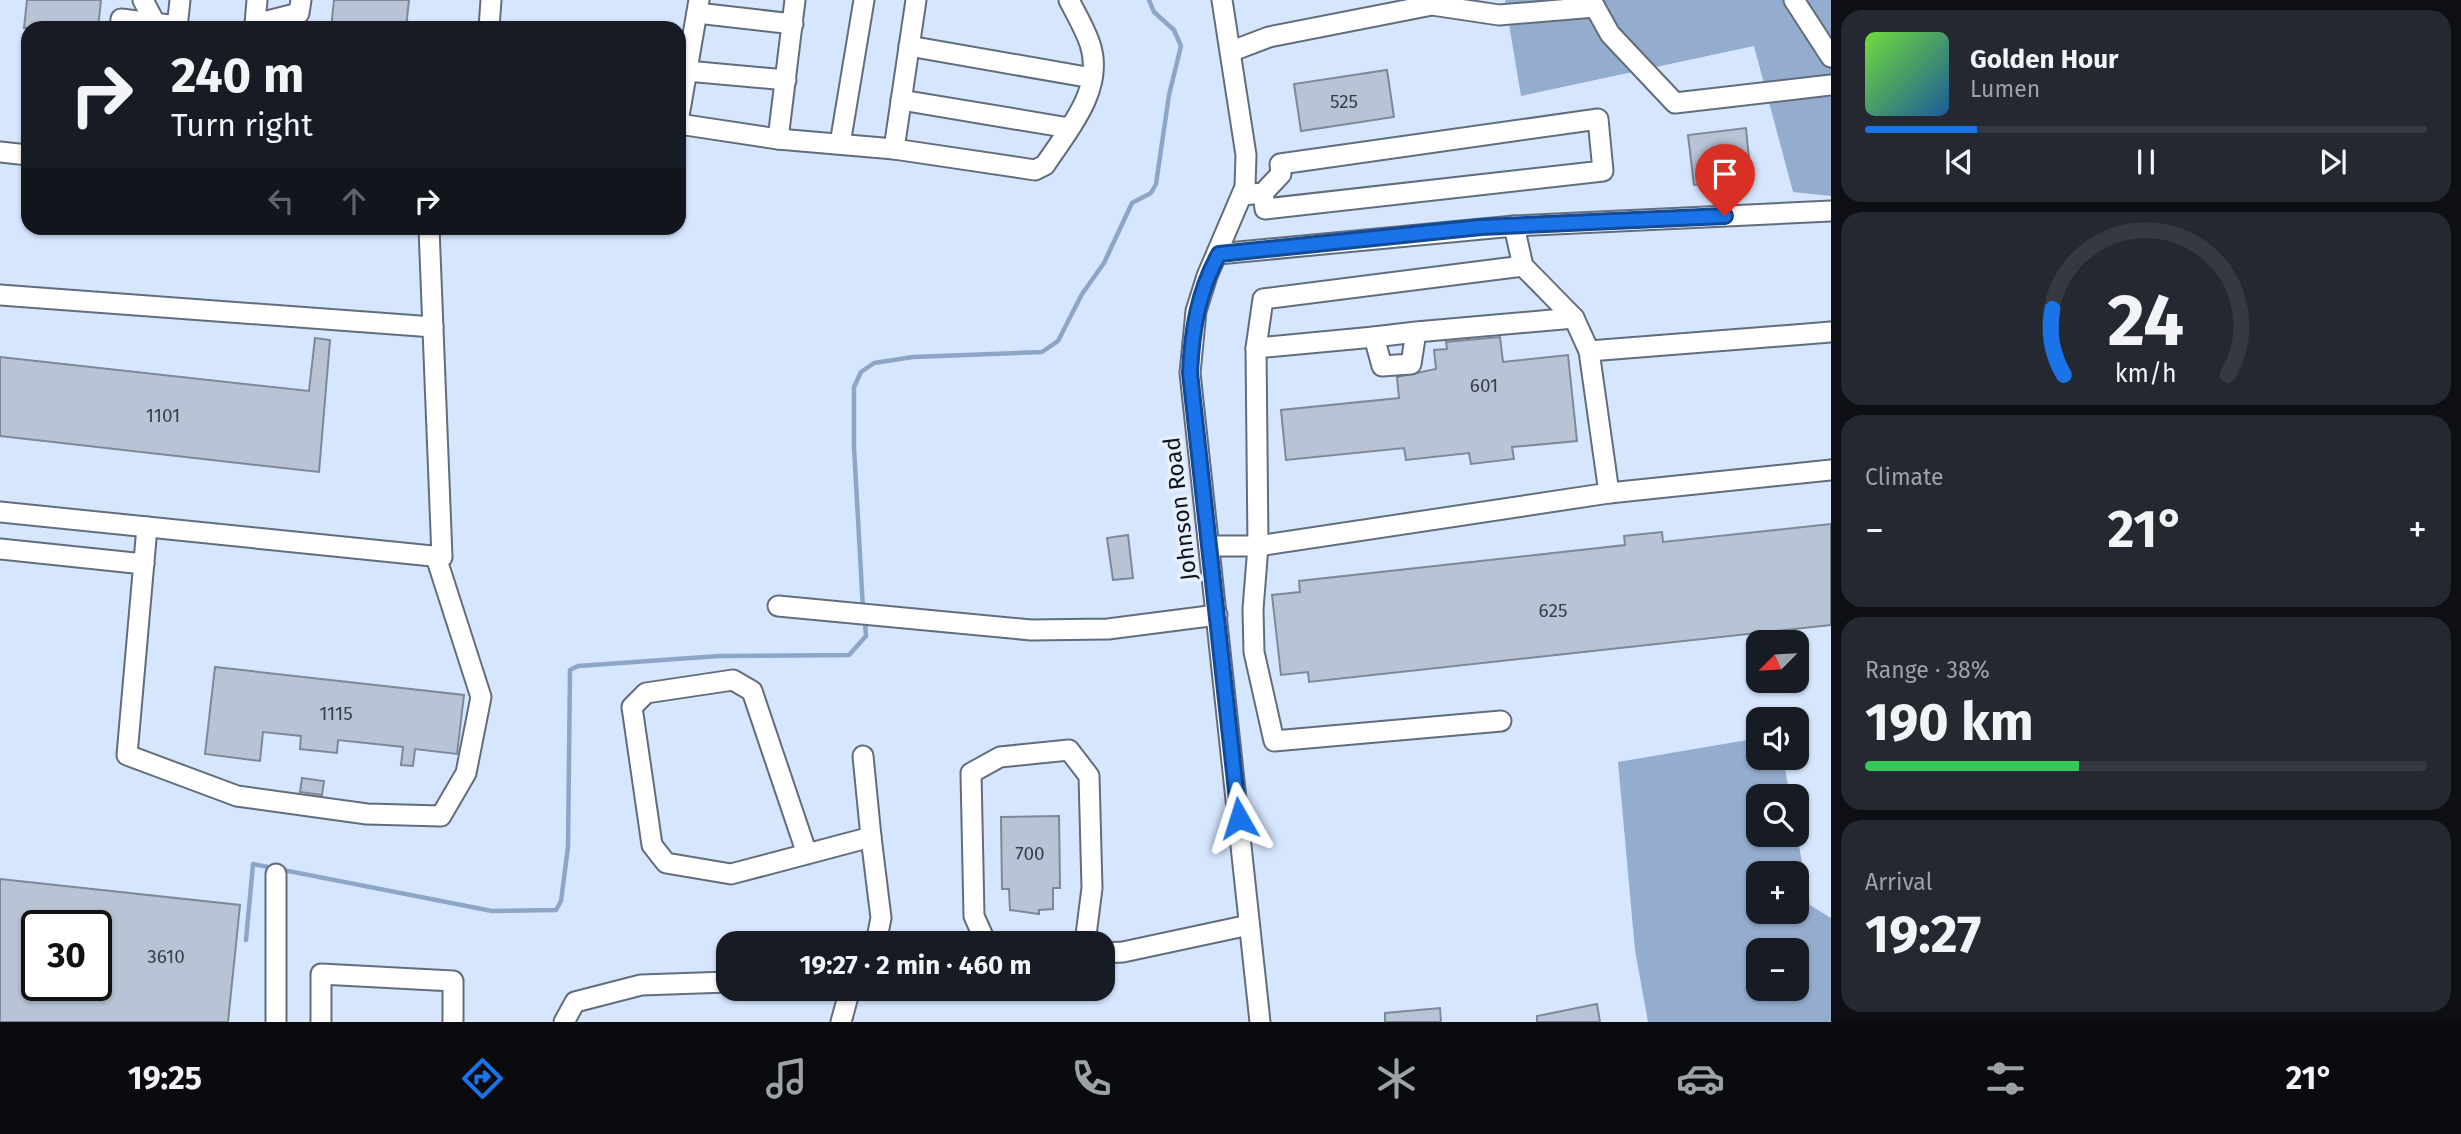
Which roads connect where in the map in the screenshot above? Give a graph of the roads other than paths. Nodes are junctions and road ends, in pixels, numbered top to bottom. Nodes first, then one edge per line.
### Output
1 (143, 0) edge
2 (180, 0) edge
3 (257, 0) edge
4 (301, 0) edge
5 (491, 0) edge
6 (795, 0) edge
7 (864, 0) edge
8 (916, 0) edge
9 (1069, 0) edge
10 (1222, 0) edge
11 (1794, 0) edge
12 (1596, 4) edge
13 (698, 7) edge
14 (121, 21) edge
15 (138, 21) edge
16 (154, 21) edge
17 (178, 21) edge
18 (255, 21) edge
19 (267, 21) edge
20 (490, 21) edge
21 (793, 24) junction
22 (909, 46) junction
23 (1232, 51) junction
24 (1831, 57) edge
25 (687, 71) junction
26 (686, 77) edge
27 (1092, 78) junction
28 (786, 80) junction
29 (1831, 85) edge
30 (901, 100) junction
31 (686, 125) edge
32 (1069, 128) junction
33 (778, 139) junction
34 (840, 144) junction
35 (894, 149) junction
36 (0, 152) edge
37 (21, 154) edge
38 (1263, 193) junction
39 (1243, 195) junction
40 (1831, 211) edge
41 (1514, 226) junction
42 (429, 235) edge
43 (1219, 254) junction
44 (1523, 266) junction
45 (0, 295) edge
46 (1574, 318) junction
47 (433, 327) junction
48 (1416, 332) junction
49 (1831, 332) edge
50 (1374, 337) junction
51 (1256, 348) junction
52 (1589, 351) junction
53 (1831, 470) edge
54 (1609, 493) junction
55 (0, 512) edge
56 (147, 527) junction
57 (1209, 546) junction
58 (1258, 546) junction
59 (0, 549) edge
60 (436, 556) junction
61 (144, 564) junction
62 (778, 606) dead end
63 (1217, 615) junction
64 (1501, 722) dead end
65 (863, 756) dead end
66 (871, 837) junction
67 (807, 854) junction
68 (276, 874) dead end
69 (1249, 925) junction
70 (878, 931) edge
71 (981, 931) edge
72 (1087, 931) edge
73 (1115, 952) edge
74 (716, 983) edge
75 (847, 1001) edge
76 (276, 1022) edge
77 (321, 1022) edge
78 (453, 1022) edge
79 (564, 1022) edge
80 (841, 1022) edge
81 (1260, 1022) edge

1 - 16 street
2 - 17 street
3 - 18 street
4 - 19 street
5 - 20 street
6 - 21 street
7 - 34 street
8 - 22 street
9 - 27 street
10 - 23 street, Johnson Road
11 - 24 street
12 - 23 street
12 - 29 street
13 - 21 street
13 - 25 street
14 - 15 street
21 - 28 street
22 - 27 street
22 - 30 street
23 - 39 street, Johnson Road
25 - 26 street
25 - 28 street
27 - 32 street
28 - 33 street
30 - 32 street
30 - 35 street
31 - 33 street
32 - 35 street
33 - 34 street
34 - 35 street
36 - 37 street
38 - 38 street
38 - 39 street
39 - 43 street, Johnson Road
40 - 41 street
41 - 43 street
41 - 44 street
42 - 47 street
43 - 57 street, Johnson Road
44 - 46 street
44 - 51 street
45 - 47 street
46 - 48 street
46 - 52 street
47 - 60 street
48 - 50 street
48 - 50 street
49 - 52 street
50 - 51 street
51 - 58 street
52 - 54 street
53 - 54 street
54 - 58 street
55 - 56 street
56 - 60 street
56 - 61 street
57 - 58 street
57 - 63 street, Johnson Road
58 - 64 street
59 - 61 street
60 - 61 street
62 - 63 street
63 - 69 street, Johnson Road
65 - 66 street
66 - 67 street
66 - 70 street
67 - 67 street
68 - 76 street
69 - 73 street
69 - 81 street, Johnson Road
71 - 72 street
74 - 79 street
75 - 80 street
77 - 78 street

